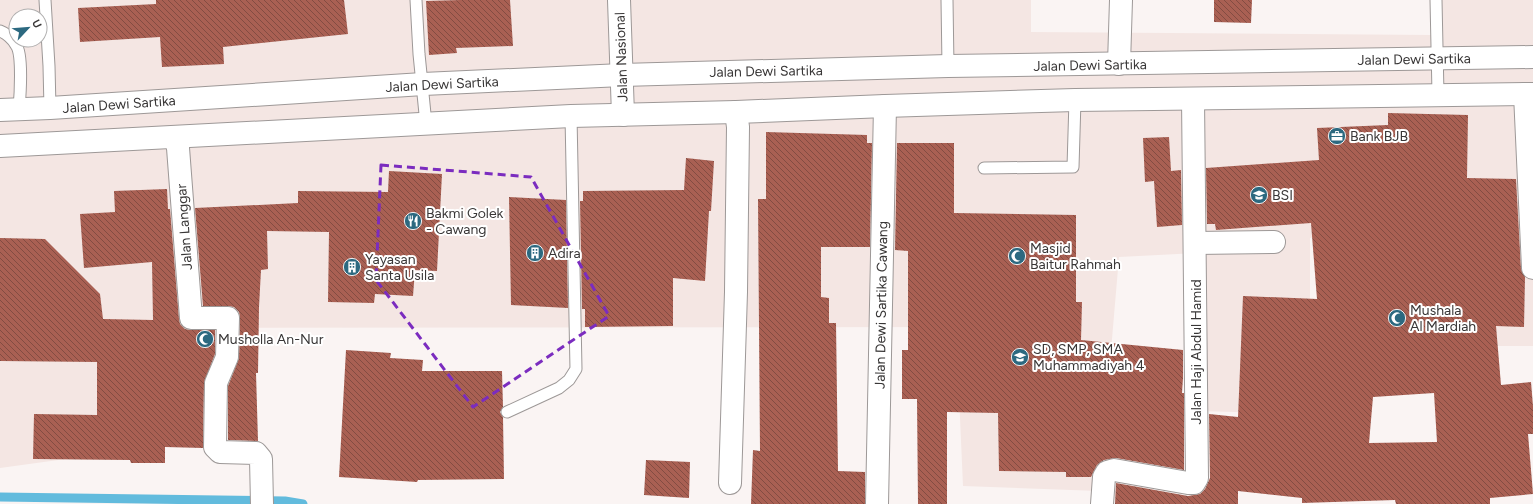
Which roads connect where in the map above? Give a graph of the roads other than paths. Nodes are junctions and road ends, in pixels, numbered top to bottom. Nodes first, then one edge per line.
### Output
1 (45, 0) edge
2 (416, 0) edge
3 (619, 0) edge
4 (947, 0) edge
5 (1121, 0) edge
6 (1436, 0) edge
7 (0, 31) edge
8 (1533, 57) edge
9 (1438, 58) junction
10 (1119, 64) junction
11 (948, 66) junction
12 (622, 75) junction
13 (423, 84) junction
14 (1438, 94) junction
15 (1529, 94) edge
16 (1193, 99) junction
17 (1075, 100) junction
18 (885, 106) junction
19 (50, 108) junction
20 (10, 110) edge
21 (736, 112) junction
22 (623, 115) junction
23 (571, 116) junction
24 (426, 124) junction
25 (175, 137) junction
26 (0, 146) edge
27 (984, 168) dead end
28 (1274, 242) dead end
29 (1195, 243) junction
30 (1533, 268) edge
31 (507, 412) dead end
32 (730, 484) dead end
33 (262, 504) edge
34 (877, 504) edge
35 (1102, 504) edge

1 - 19 lane
2 - 13 lane
3 - 12 main road, Jalan Nasional
4 - 11 lane
5 - 10 main road
6 - 9 lane
7 - 20 lane
8 - 9 main road, Jalan Dewi Sartika
9 - 10 main road, Jalan Dewi Sartika
9 - 14 lane
10 - 11 main road, Jalan Dewi Sartika
11 - 12 main road, Jalan Dewi Sartika
12 - 13 main road, Jalan Dewi Sartika
12 - 22 main road, Jalan Nasional
13 - 19 main road, Jalan Dewi Sartika
13 - 24 lane
14 - 15 main road
14 - 16 main road
15 - 30 main road
16 - 17 main road
16 - 29 main road, Jalan Haji Abdul Hamid
17 - 18 main road
17 - 27 lane
18 - 21 main road
18 - 34 main road, Jalan Dewi Sartika Cawang
19 - 20 main road, Jalan Dewi Sartika
21 - 22 main road
21 - 32 main road
22 - 23 main road
23 - 24 main road
23 - 31 lane
24 - 25 main road
25 - 26 main road
25 - 33 main road, Jalan Langgar
28 - 29 main road
29 - 35 main road, Jalan Haji Abdul Hamid

